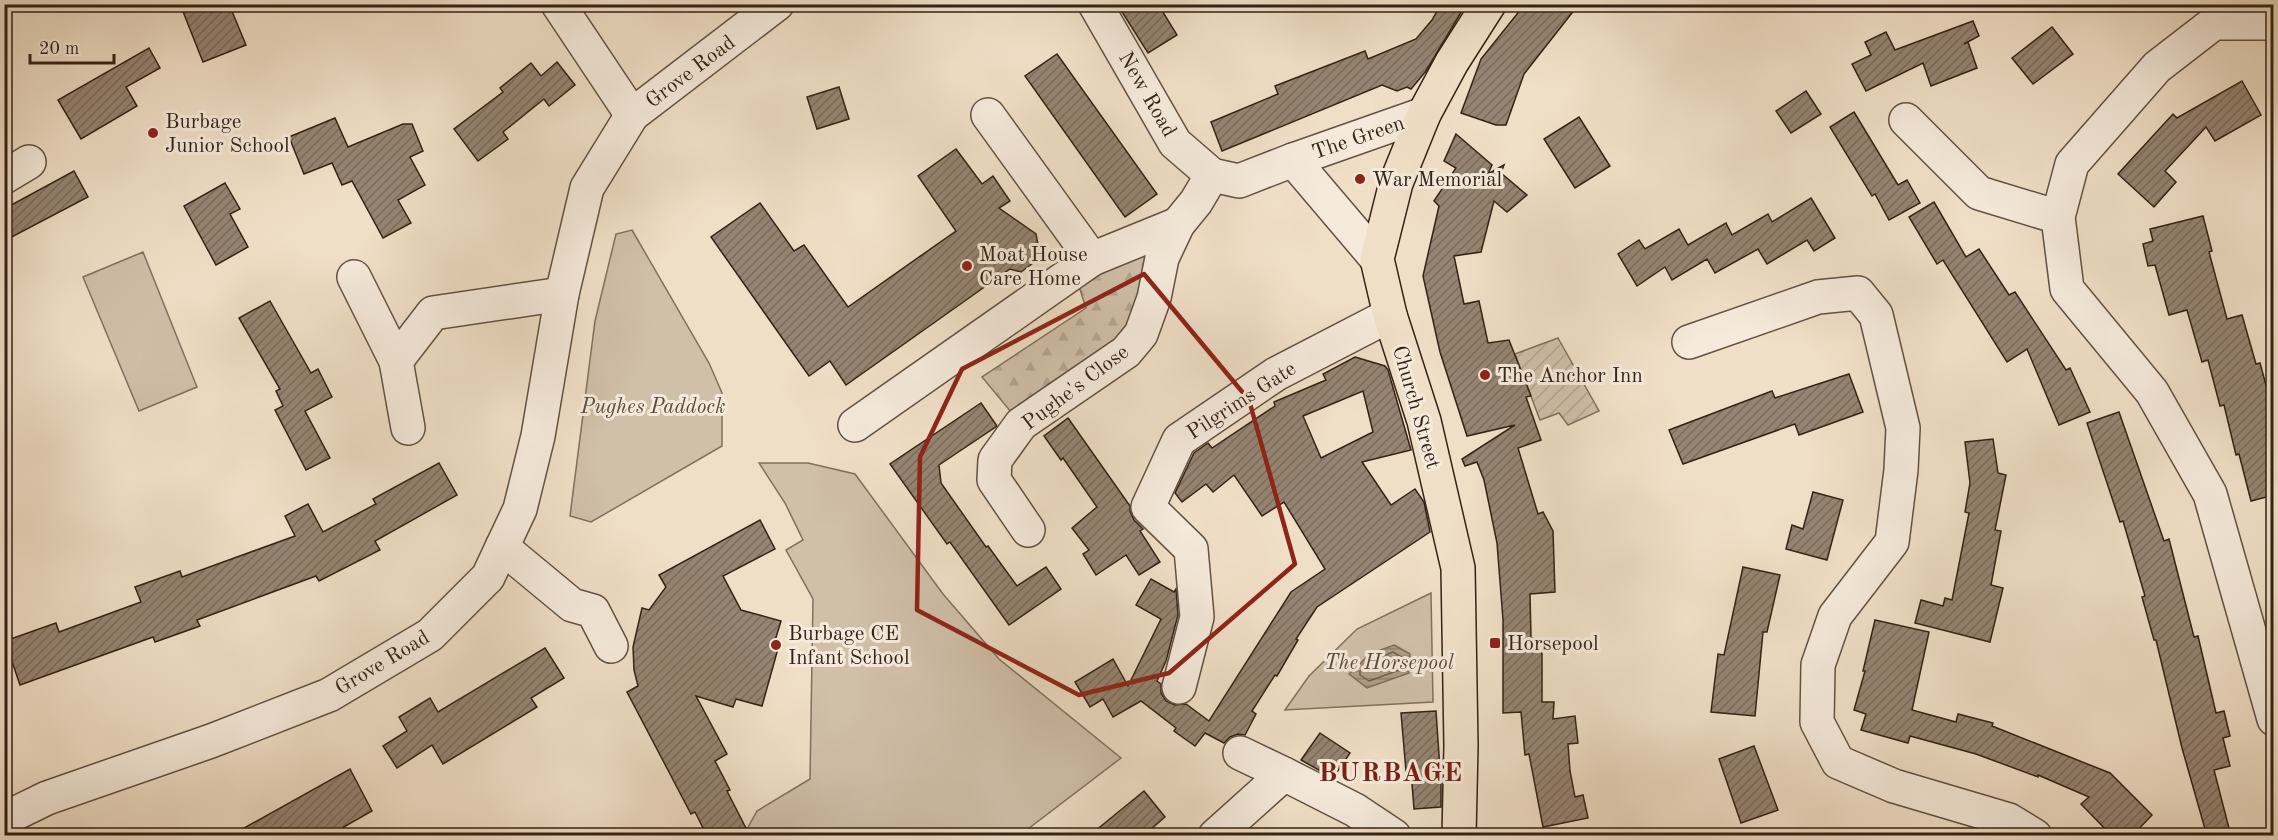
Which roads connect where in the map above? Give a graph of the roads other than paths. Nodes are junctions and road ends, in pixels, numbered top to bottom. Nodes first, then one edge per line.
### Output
1 (558, 4) edge
2 (777, 4) edge
3 (1095, 4) edge
4 (1489, 4) edge
5 (2274, 22) edge
6 (1424, 114) junction
7 (632, 115) junction
8 (988, 115) dead end
9 (1906, 120) dead end
10 (1293, 160) junction
11 (1212, 175) junction
12 (2058, 217) junction
13 (1178, 224) junction
14 (1092, 259) junction
15 (1377, 259) junction
16 (354, 277) dead end
17 (562, 294) junction
18 (1389, 315) junction
19 (1689, 342) dead end
20 (396, 361) junction
21 (855, 425) dead end
22 (408, 428) dead end
23 (1028, 530) dead end
24 (502, 547) junction
25 (611, 646) dead end
26 (1179, 687) dead end
27 (2274, 718) edge
28 (1240, 753) dead end
29 (1284, 774) junction
30 (4, 819) edge
31 (1215, 836) edge
32 (1394, 836) edge
33 (1459, 836) edge
34 (2035, 836) edge

1 - 7 street, Grove Road
2 - 7 street, Grove Road
3 - 11 street, New Road
4 - 6 main road, Church Street
5 - 12 street
6 - 10 street, The Green
6 - 15 main road, Church Street
7 - 17 street, Grove Road
8 - 14 street
9 - 12 street
10 - 11 street
10 - 15 street
11 - 13 street, Pughe's Close
12 - 27 street
13 - 14 street
13 - 23 street, Pughe's Close
14 - 21 street
15 - 18 main road, Church Street
16 - 20 street
17 - 20 street
17 - 24 street, Grove Road
18 - 26 street, Pilgrims Gate
18 - 33 main road, Church Street
19 - 34 street
20 - 22 street
24 - 25 street
24 - 30 street, Grove Road
28 - 29 street
29 - 31 street
29 - 32 street

